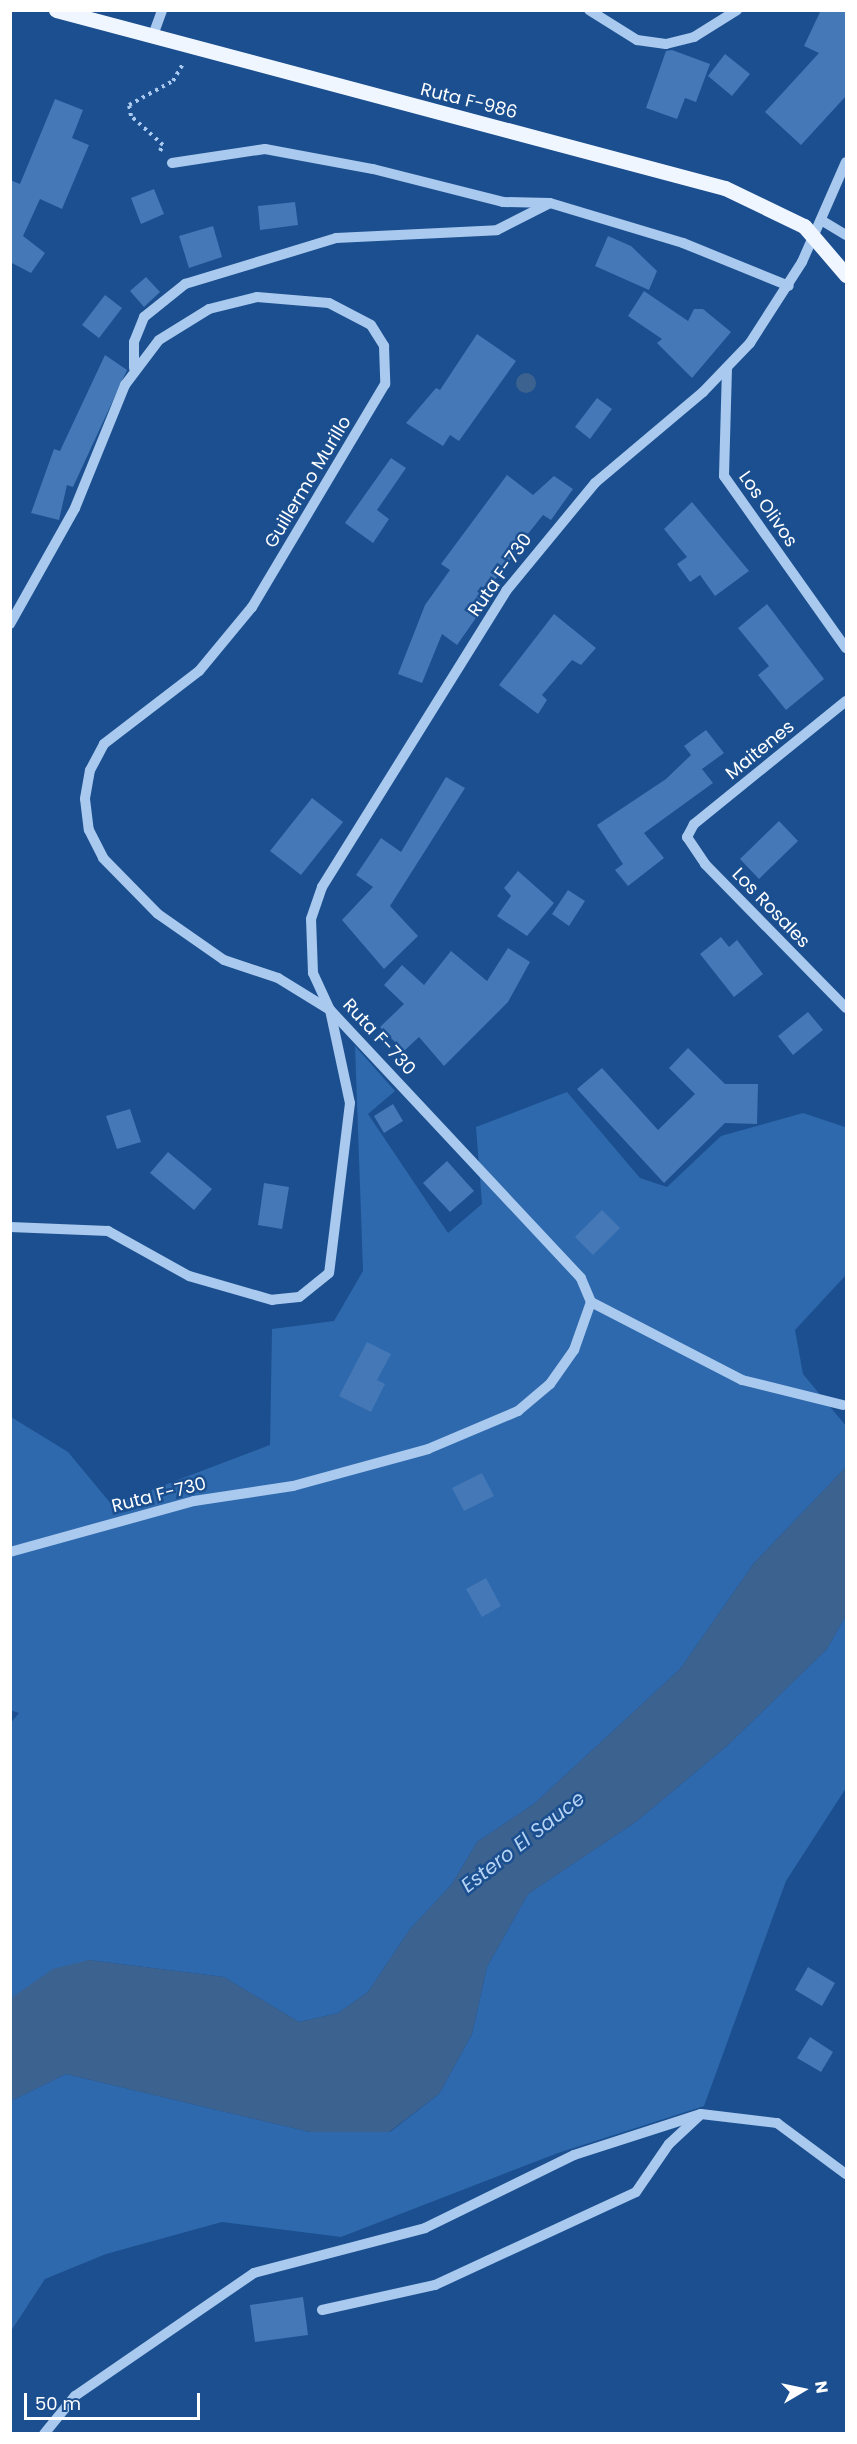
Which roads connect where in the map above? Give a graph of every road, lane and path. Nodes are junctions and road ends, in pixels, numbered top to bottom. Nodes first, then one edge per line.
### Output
1 (56, 10) edge
2 (162, 10) edge
3 (589, 10) edge
4 (736, 10) edge
5 (152, 38) junction
6 (192, 48) junction
7 (846, 162) edge
8 (172, 163) joint
9 (550, 203) junction
10 (821, 220) junction
11 (846, 235) edge
12 (814, 237) junction
13 (846, 275) edge
14 (789, 286) junction
15 (135, 368) junction
16 (727, 368) junction
17 (10, 624) edge
18 (846, 648) edge
19 (846, 701) edge
20 (694, 824) joint
21 (846, 1008) edge
22 (330, 1010) junction
23 (10, 1227) edge
24 (591, 1302) junction
25 (843, 1405) dead end
26 (10, 1552) edge
27 (701, 2114) junction
28 (846, 2174) edge
29 (322, 2310) dead end
30 (44, 2433) edge

1 - 5 main road, Ruta F-986
2 - 5 street
3 - 4 street
5 - 6 main road, Ruta F-986
6 - 8 path
6 - 12 main road, Ruta F-986
7 - 10 street, Ruta F-730
8 - 9 street
9 - 14 street
9 - 15 street
10 - 11 street
10 - 12 street, Ruta F-730
12 - 13 main road, Ruta F-986
12 - 14 street, Ruta F-730
14 - 16 street, Ruta F-730
15 - 17 street, Guillermo Murillo
15 - 22 street, Guillermo Murillo
16 - 18 street, Los Olivos
16 - 22 street, Ruta F-730
19 - 20 street, Maitenes
20 - 21 street, Los Rosales
22 - 23 street
22 - 24 street, Ruta F-730
24 - 25 street
24 - 26 street, Ruta F-730
27 - 28 street
27 - 29 street
27 - 30 street

